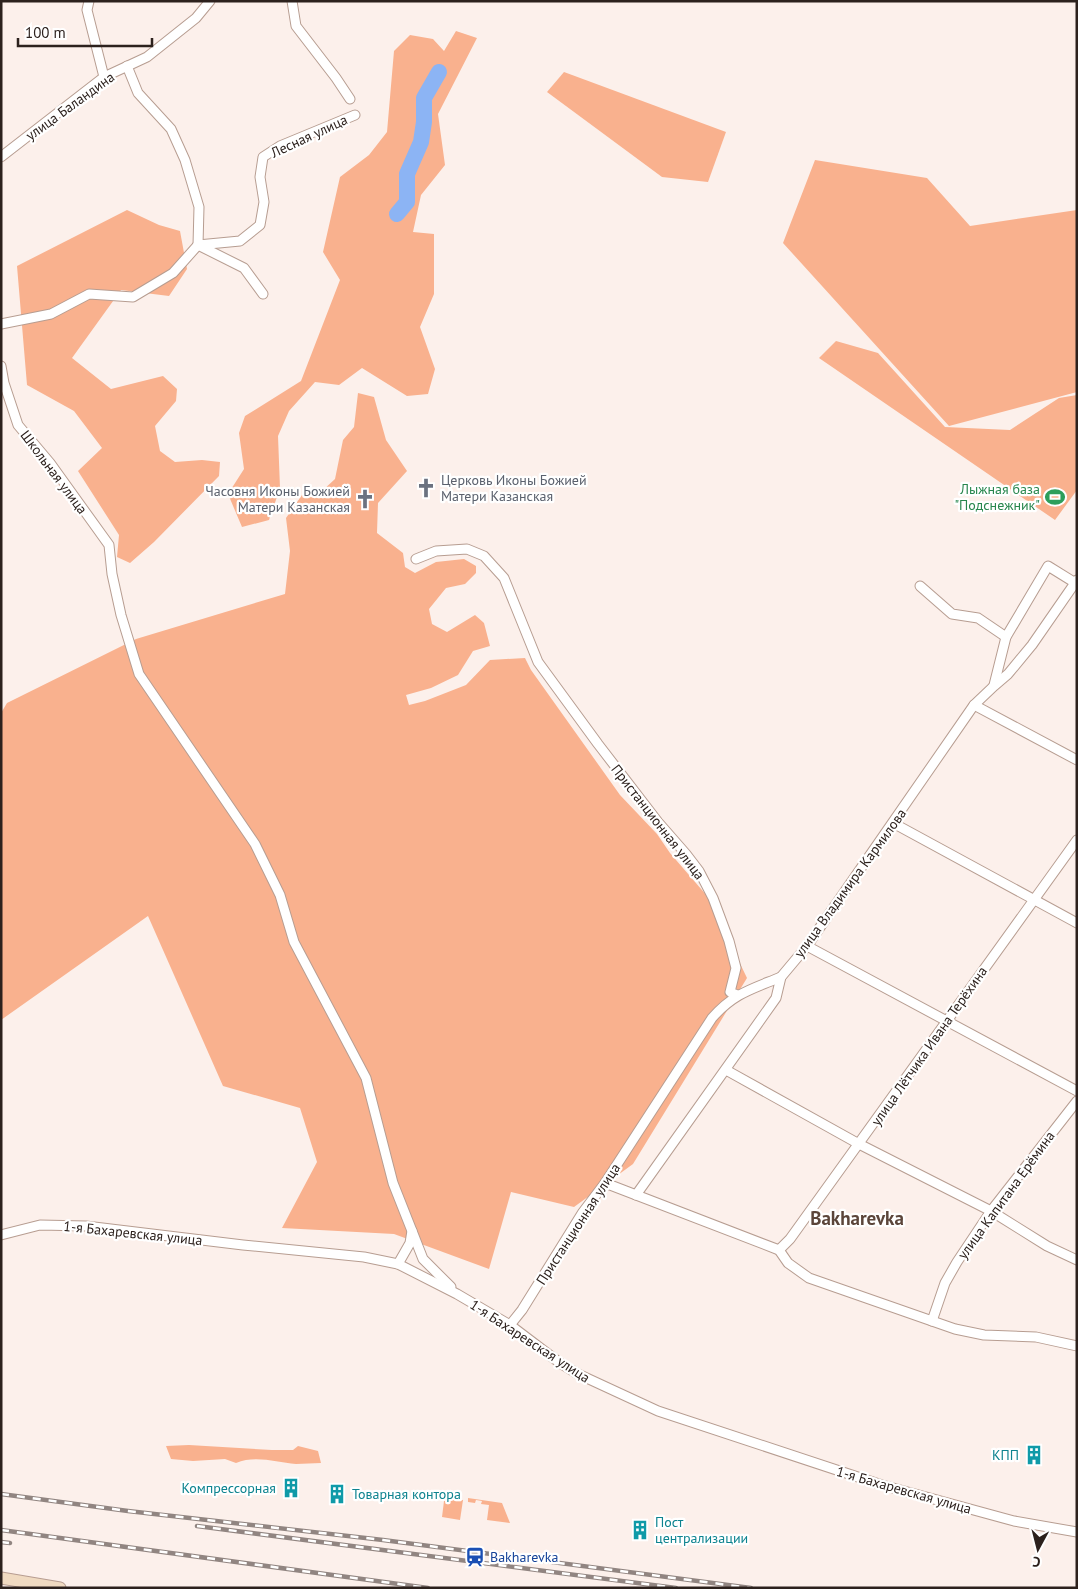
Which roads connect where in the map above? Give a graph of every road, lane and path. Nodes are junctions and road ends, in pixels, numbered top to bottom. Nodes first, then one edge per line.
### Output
1 (89, 1) edge
2 (210, 1) edge
3 (292, 1) edge
4 (127, 66) junction
5 (104, 77) junction
6 (350, 99) dead end
7 (355, 115) dead end
8 (1, 157) edge
9 (198, 245) junction
10 (263, 294) dead end
11 (1, 324) edge
12 (1, 366) edge
13 (4, 390) edge
14 (416, 559) dead end
15 (1076, 583) edge
16 (920, 586) dead end
17 (1006, 637) junction
18 (994, 686) junction
19 (974, 705) junction
20 (1077, 760) edge
21 (893, 823) junction
22 (1077, 840) edge
23 (1033, 900) junction
24 (1077, 923) edge
25 (807, 946) junction
26 (781, 977) junction
27 (737, 995) junction
28 (946, 1020) junction
29 (726, 1070) junction
30 (1077, 1091) edge
31 (1077, 1101) edge
32 (859, 1144) junction
33 (605, 1183) junction
34 (636, 1195) junction
35 (991, 1211) junction
36 (412, 1231) junction
37 (1, 1235) edge
38 (779, 1250) junction
39 (1077, 1260) edge
40 (398, 1264) junction
41 (457, 1294) junction
42 (932, 1321) junction
43 (510, 1325) junction
44 (1077, 1346) edge
45 (1077, 1532) edge
46 (1, 1578) edge
47 (60, 1588) edge

1 - 5 street
2 - 4 street, улица Баландина
3 - 6 street
4 - 5 street, улица Баландина
4 - 9 street
5 - 8 street, улица Баландина
7 - 9 street, Лесная улица
9 - 10 street
9 - 11 street
12 - 13 street, Школьная улица
13 - 36 street, Школьная улица
14 - 27 street, Пристанционная улица
15 - 17 street
15 - 18 street, улица Владимира Кармилова
16 - 17 street
17 - 18 street
18 - 19 street, улица Владимира Кармилова
19 - 20 street
19 - 21 street, улица Владимира Кармилова
21 - 23 street
21 - 25 street, улица Владимира Кармилова
22 - 23 street, улица Лётчика Ивана Терёхина
23 - 24 street
23 - 28 street, улица Лётчика Ивана Терёхина
25 - 26 street, улица Владимира Кармилова
25 - 28 street
26 - 27 street
26 - 29 street, улица Владимира Кармилова
27 - 33 street, Пристанционная улица
28 - 30 street
28 - 32 street, улица Лётчика Ивана Терёхина
29 - 32 street
29 - 34 street, улица Владимира Кармилова
31 - 35 street, улица Капитана Ерёмина
32 - 35 street
32 - 38 street, улица Лётчика Ивана Терёхина
33 - 34 street
33 - 43 street, Пристанционная улица
34 - 38 street
35 - 39 street
35 - 42 street, улица Капитана Ерёмина
36 - 40 street
36 - 41 street, Школьная улица
37 - 40 street, 1-я Бахаревская улица
38 - 42 street
40 - 41 street, 1-я Бахаревская улица
41 - 43 street, 1-я Бахаревская улица
42 - 44 street
43 - 45 street, 1-я Бахаревская улица
46 - 47 main road

